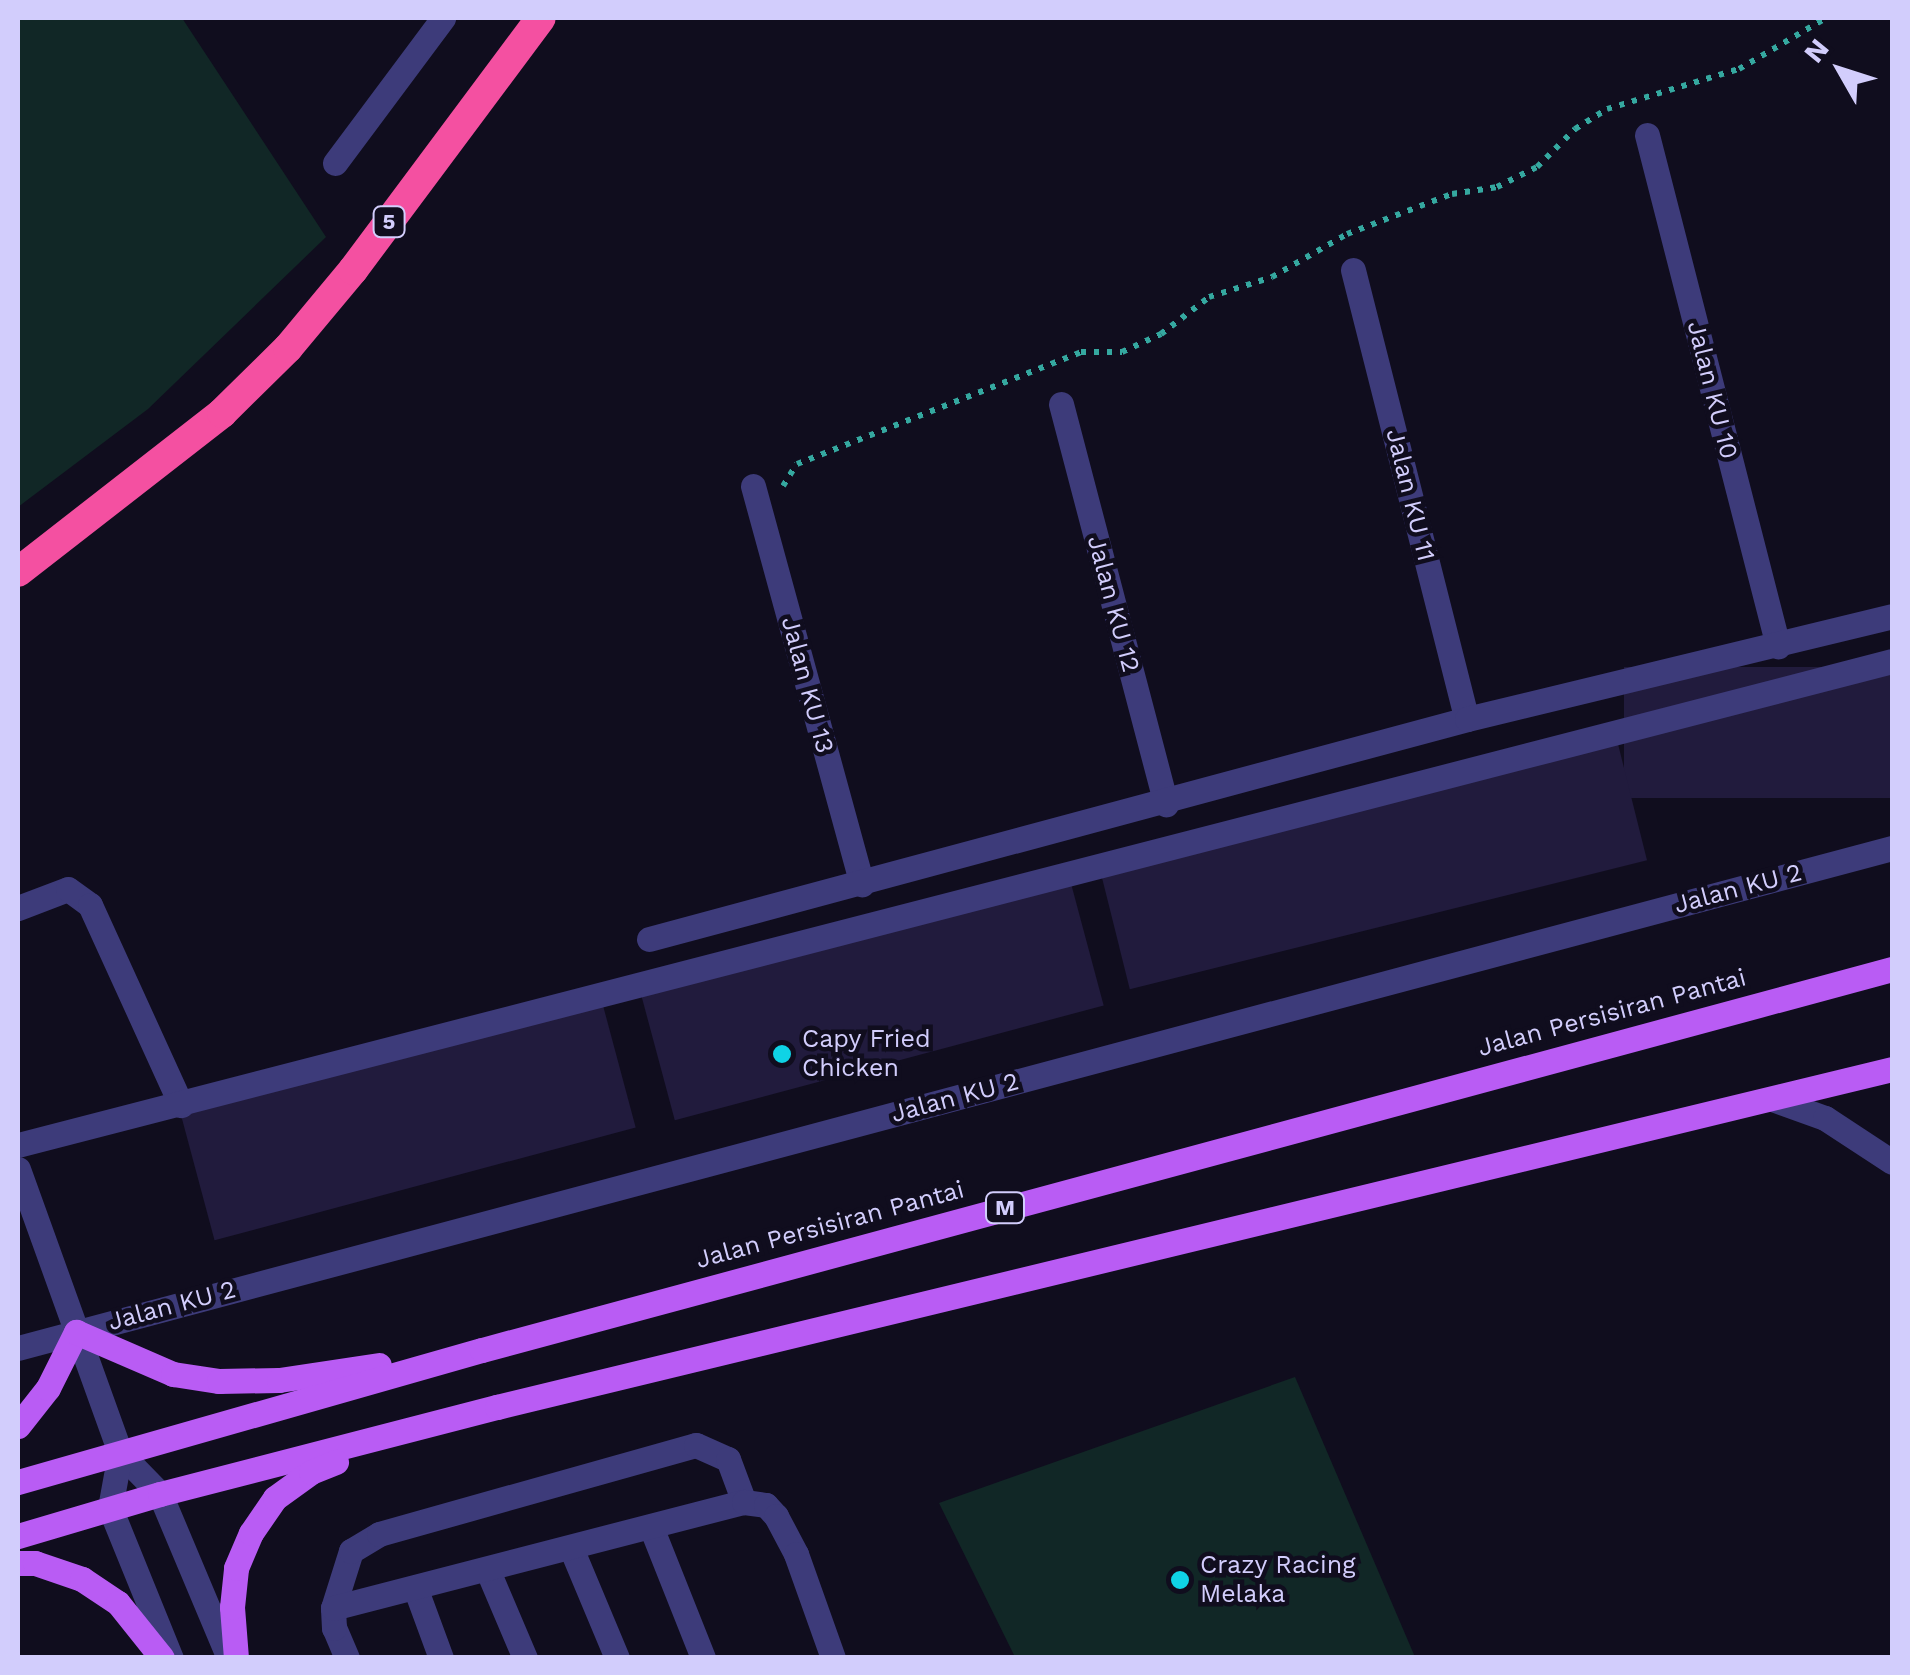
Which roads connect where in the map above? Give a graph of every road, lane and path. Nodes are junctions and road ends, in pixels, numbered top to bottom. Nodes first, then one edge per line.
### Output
1 (443, 18) edge
2 (541, 18) edge
3 (1826, 18) edge
4 (1647, 135) dead end
5 (335, 163) dead end
6 (1353, 270) dead end
7 (1061, 404) dead end
8 (753, 486) dead end
9 (762, 522) junction
10 (18, 572) edge
11 (1892, 616) edge
12 (1778, 646) junction
13 (1892, 662) edge
14 (1467, 720) junction
15 (1166, 804) junction
16 (1892, 848) edge
17 (862, 884) junction
18 (18, 908) edge
19 (649, 939) dead end
20 (1892, 969) edge
21 (1892, 1069) edge
22 (1774, 1100) junction
23 (181, 1105) junction
24 (18, 1145) edge
25 (1892, 1162) edge
26 (18, 1169) edge
27 (76, 1332) junction
28 (18, 1348) edge
29 (482, 1350) junction
30 (497, 1408) junction
31 (18, 1426) edge
32 (120, 1453) junction
33 (18, 1482) edge
34 (160, 1494) junction
35 (744, 1502) junction
36 (110, 1508) junction
37 (650, 1527) junction
38 (18, 1536) edge
39 (571, 1548) junction
40 (18, 1563) edge
41 (488, 1571) junction
42 (416, 1590) junction
43 (333, 1608) junction
44 (162, 1658) edge
45 (172, 1658) edge
46 (233, 1658) edge
47 (347, 1658) edge
48 (441, 1658) edge
49 (525, 1658) edge
50 (617, 1658) edge
51 (703, 1658) edge
52 (833, 1658) edge

1 - 5 street
2 - 10 highway, 5
3 - 9 path
4 - 12 street, Jalan KU 10
6 - 14 street, Jalan KU 11
7 - 15 street, Jalan KU 12
8 - 9 street, Jalan KU 13
9 - 17 street, Jalan KU 13
11 - 12 street
12 - 14 street
13 - 23 street
14 - 15 street
15 - 17 street
16 - 27 street, Jalan KU 2
17 - 19 street
18 - 23 street
20 - 29 main road, Jalan Persisiran Pantai / M
21 - 22 main road
22 - 25 street
22 - 30 main road
23 - 24 street
26 - 27 street
27 - 28 street, Jalan KU 2
27 - 29 main road
27 - 31 main road
27 - 32 street
29 - 32 main road, Jalan Persisiran Pantai / M
30 - 34 main road
30 - 46 main road
32 - 33 main road, Jalan Persisiran Pantai / M
32 - 34 street
32 - 36 street
34 - 36 main road
34 - 46 street
35 - 37 street
35 - 43 street
35 - 52 street
36 - 38 main road
36 - 45 street
37 - 39 street
37 - 51 street
39 - 41 street
39 - 50 street
40 - 44 main road
41 - 42 street
41 - 49 street
42 - 43 street
42 - 48 street
43 - 47 street

